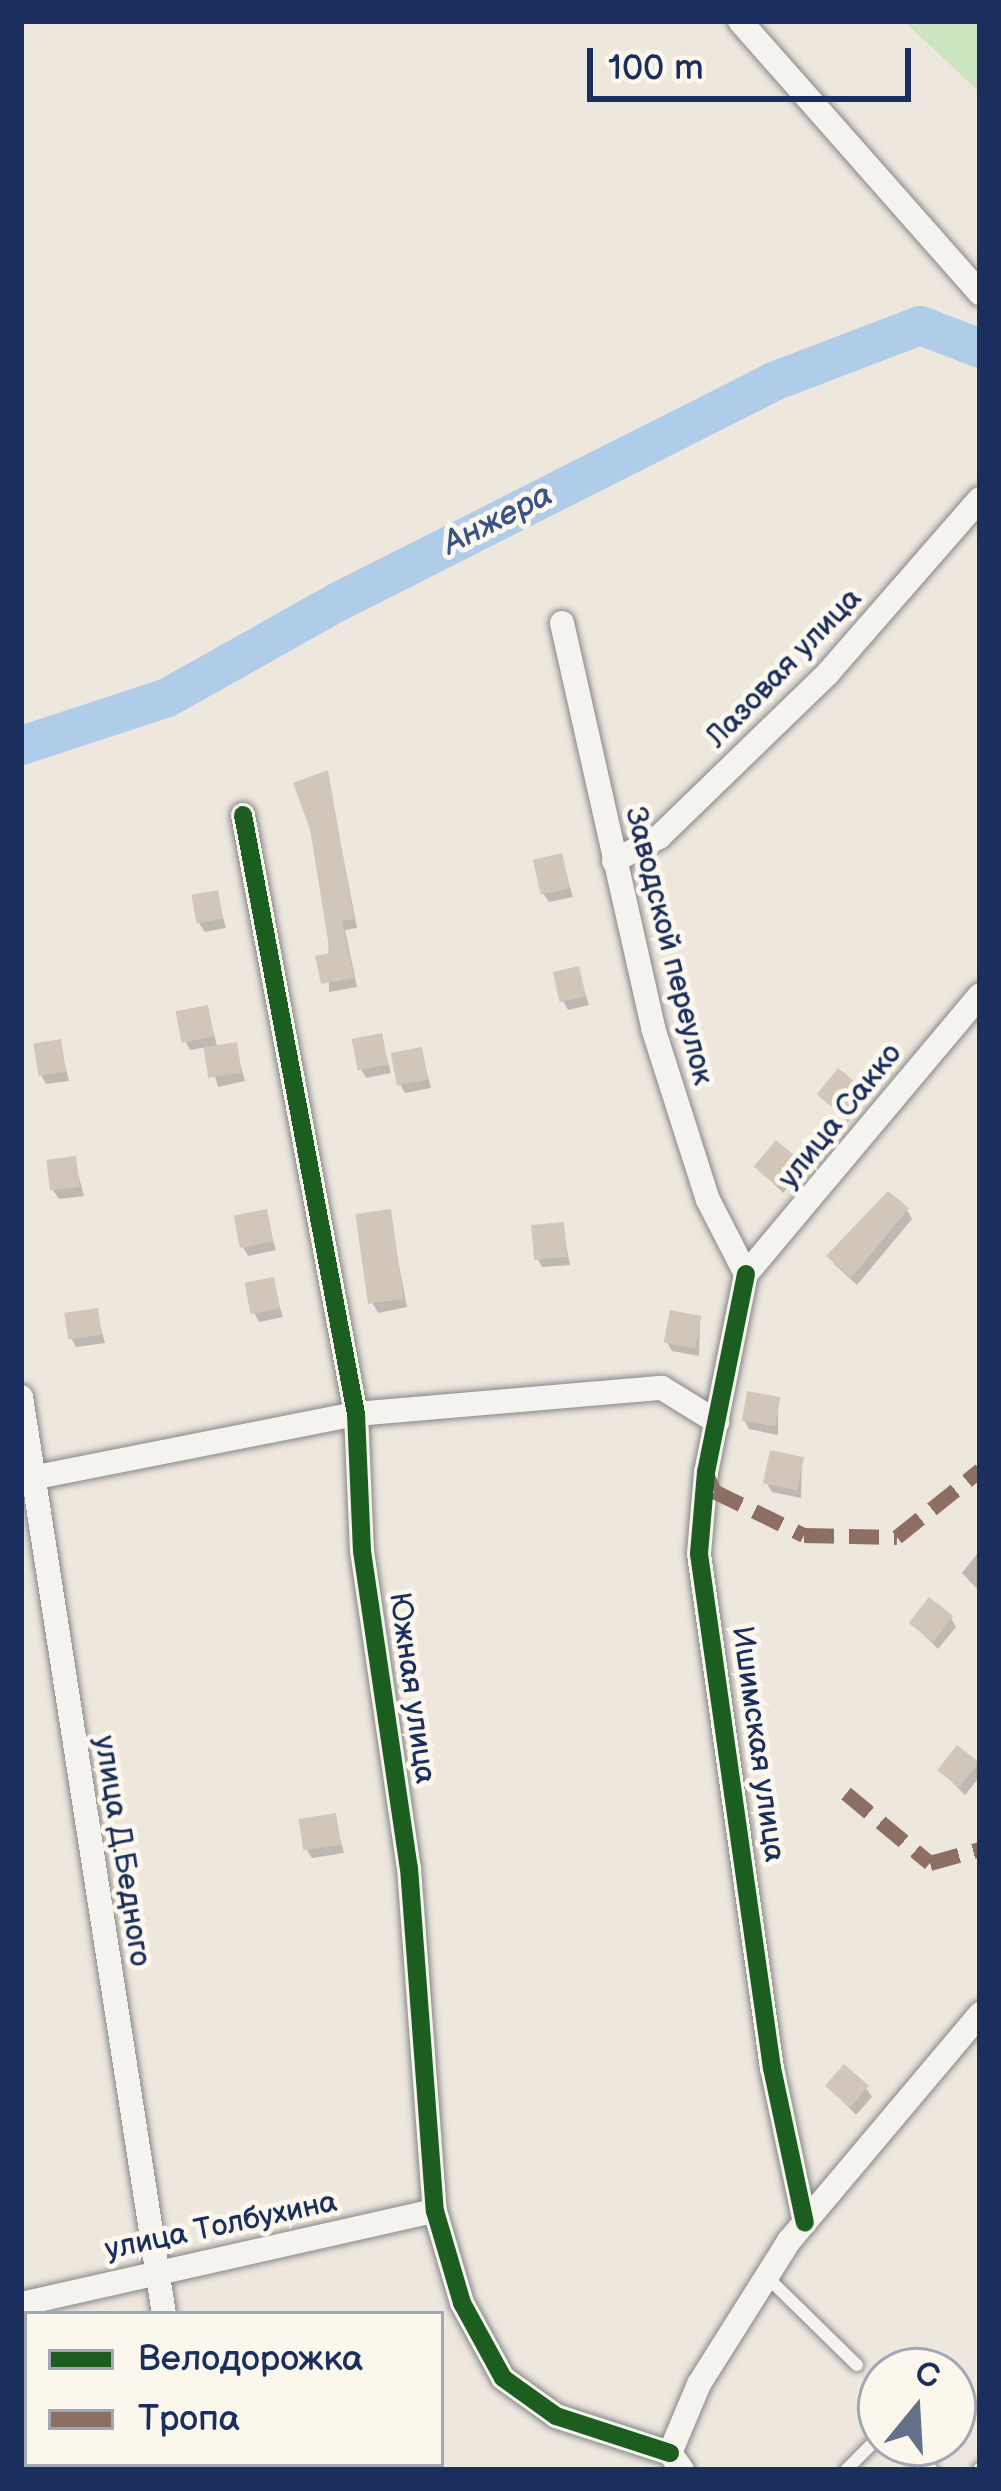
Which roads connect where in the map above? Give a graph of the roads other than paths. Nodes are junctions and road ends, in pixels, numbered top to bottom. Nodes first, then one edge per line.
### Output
1 (740, 21) edge
2 (980, 293) edge
3 (980, 499) edge
4 (562, 623) dead end
5 (243, 815) dead end
6 (614, 861) junction
7 (980, 995) edge
8 (746, 1274) junction
9 (21, 1397) edge
10 (356, 1414) junction
11 (717, 1422) junction
12 (27, 1479) edge
13 (980, 2014) edge
14 (434, 2211) junction
15 (805, 2223) junction
16 (158, 2267) junction
17 (766, 2276) junction
18 (21, 2304) edge
19 (164, 2311) edge
20 (857, 2365) dead end
21 (676, 2461) edge

1 - 2 street
3 - 6 street, Лазовая улица
4 - 6 street, Заводской переулок
5 - 10 street, Южная улица
6 - 8 street, Заводской переулок
7 - 8 street, улица Сакко
8 - 11 street, Ишимская улица
9 - 12 street, улица Д.Бедного
10 - 11 street
10 - 12 street
10 - 14 street, Южная улица
11 - 15 street, Ишимская улица
12 - 16 street, улица Д.Бедного
13 - 15 street
14 - 16 street, улица Толбухина
14 - 21 street, Южная улица
15 - 17 street
16 - 18 street, улица Толбухина
16 - 19 street, улица Д.Бедного
17 - 20 lane
17 - 21 street

